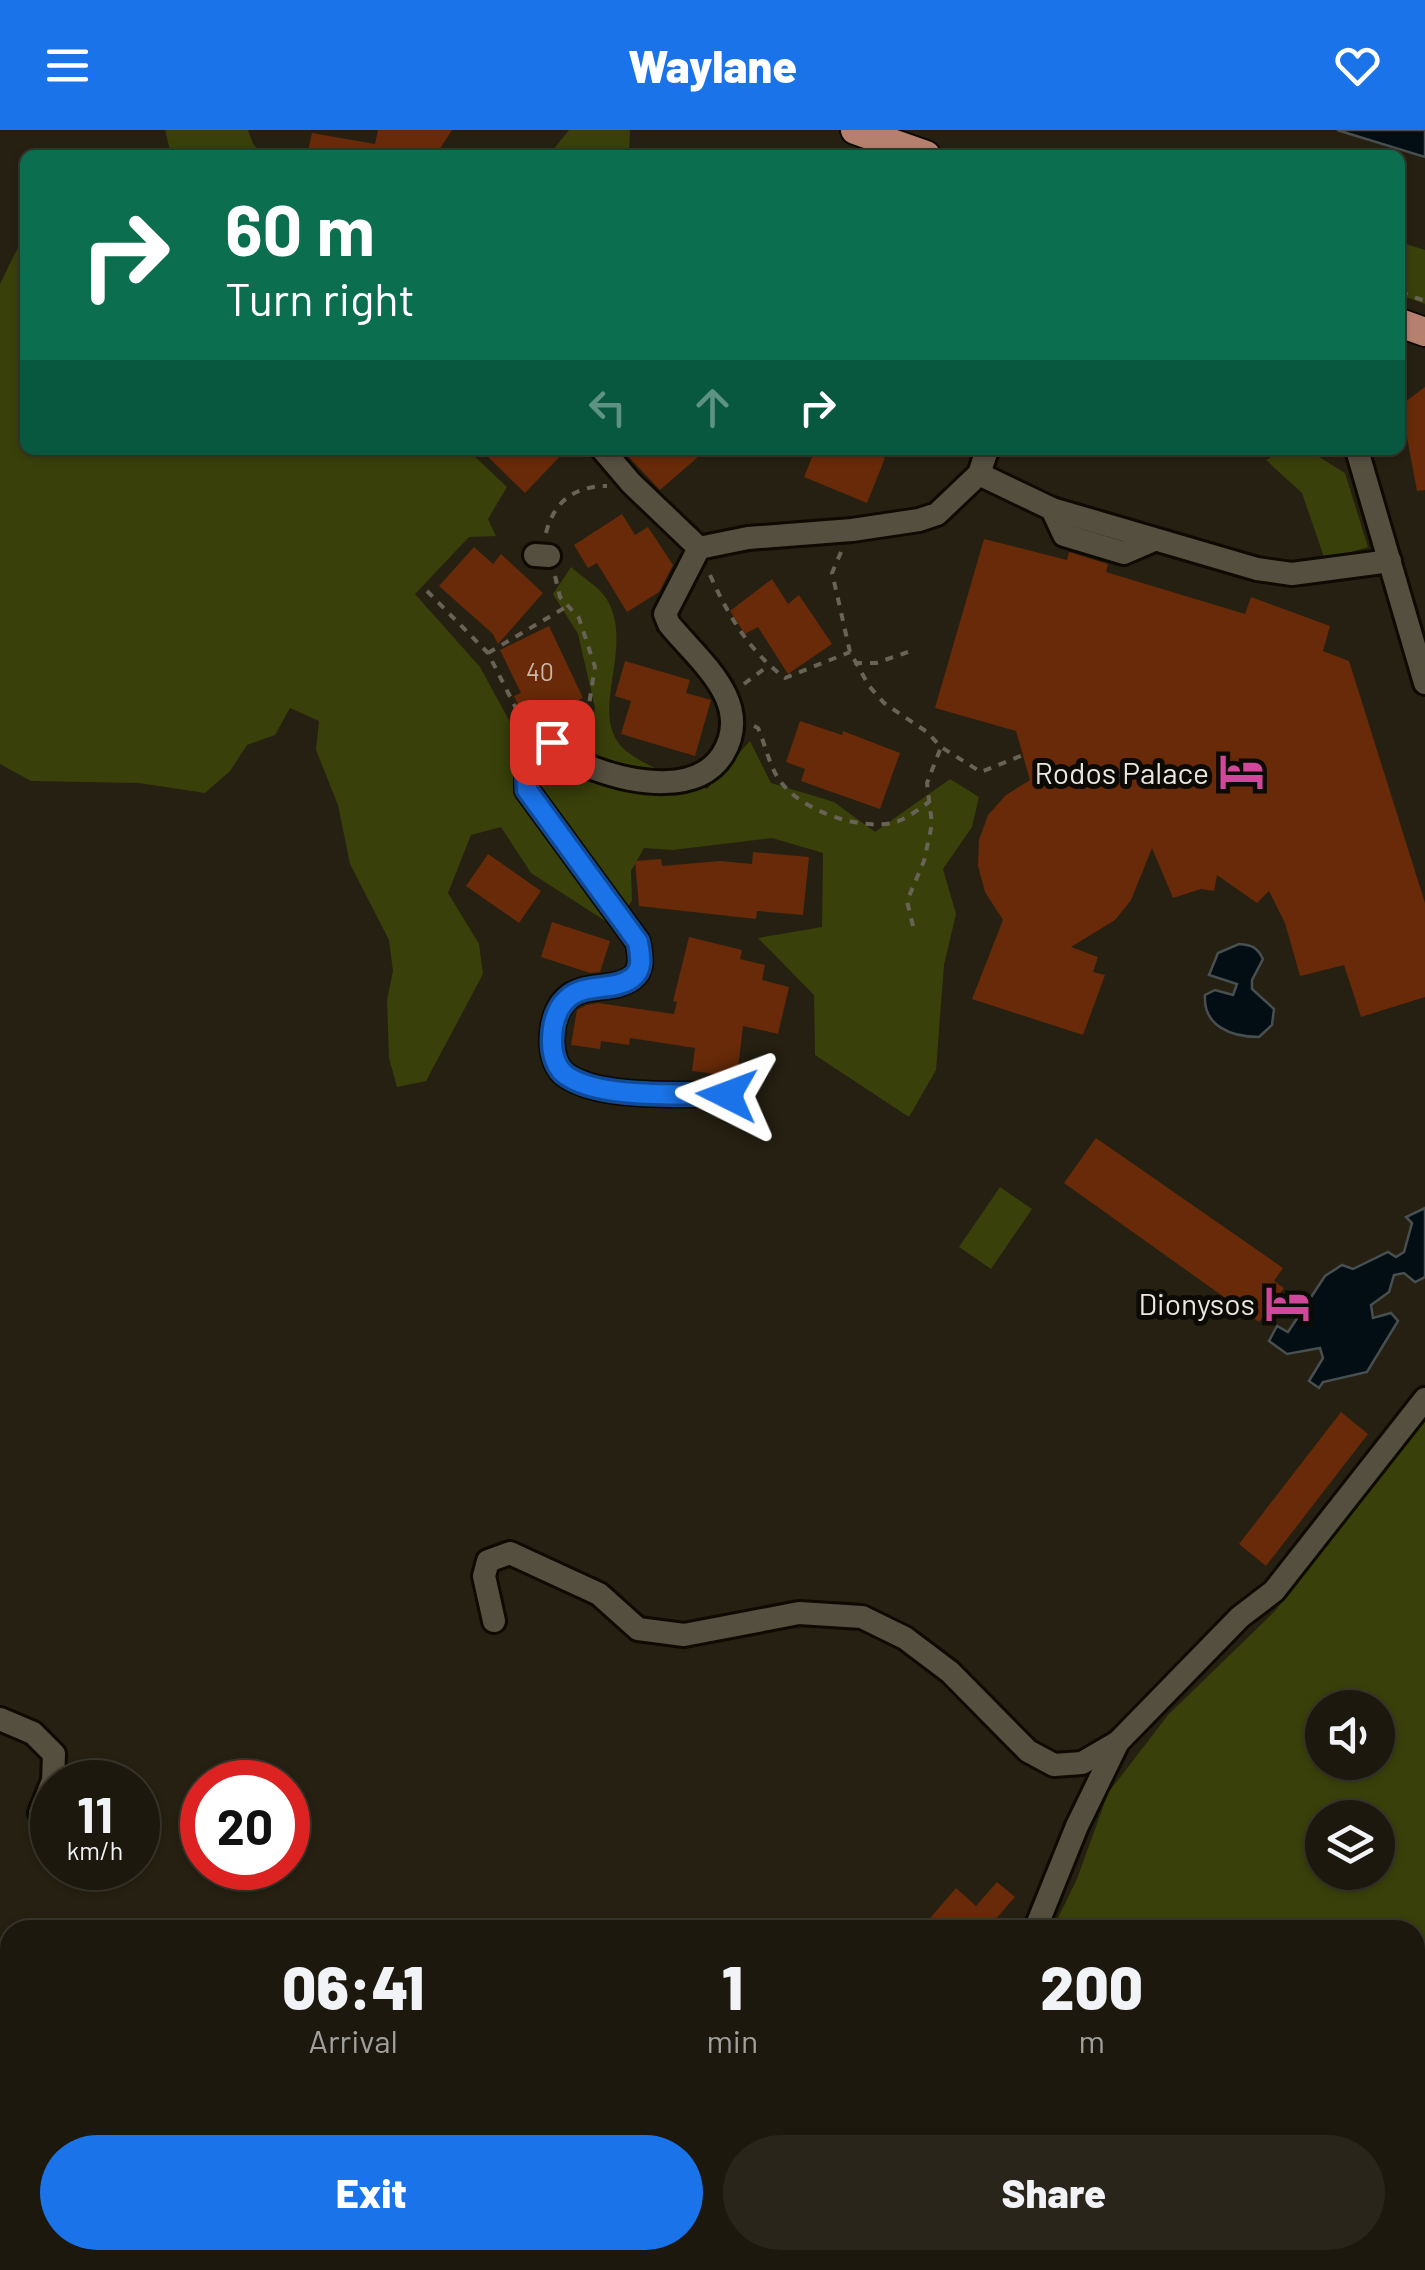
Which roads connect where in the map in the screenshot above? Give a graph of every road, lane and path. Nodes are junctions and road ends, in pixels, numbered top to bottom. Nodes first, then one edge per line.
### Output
1 (855, 130) edge
2 (912, 150) edge
3 (607, 455) edge
4 (985, 455) edge
5 (1358, 455) edge
6 (979, 474) junction
7 (631, 483) junction
8 (852, 530) junction
9 (699, 548) junction
10 (1390, 561) junction
11 (427, 591) dead end
12 (567, 607) junction
13 (850, 652) junction
14 (908, 652) dead end
15 (488, 653) junction
16 (854, 663) junction
17 (768, 666) junction
18 (1425, 683) edge
19 (732, 706) junction
20 (940, 747) junction
21 (556, 752) junction
22 (1023, 755) dead end
23 (929, 802) junction
24 (913, 926) dead end
25 (727, 1095) dead end
26 (1425, 1399) edge
27 (494, 1621) dead end
28 (0, 1719) edge
29 (1118, 1742) junction
30 (54, 1760) edge
31 (1039, 1920) edge

1 - 2 main road
3 - 7 street
4 - 6 street
5 - 10 street
6 - 8 street
6 - 10 street
7 - 9 street
7 - 12 path
8 - 9 street
8 - 13 path
9 - 17 path
9 - 19 street
10 - 18 street
11 - 15 path
12 - 15 path
12 - 21 path
13 - 16 path
13 - 17 path
14 - 16 path
15 - 21 path
16 - 20 path
17 - 19 path
19 - 21 street
19 - 23 path
20 - 22 path
20 - 23 path
21 - 25 street
23 - 24 path
26 - 29 street
27 - 29 street
28 - 30 street
29 - 31 street

